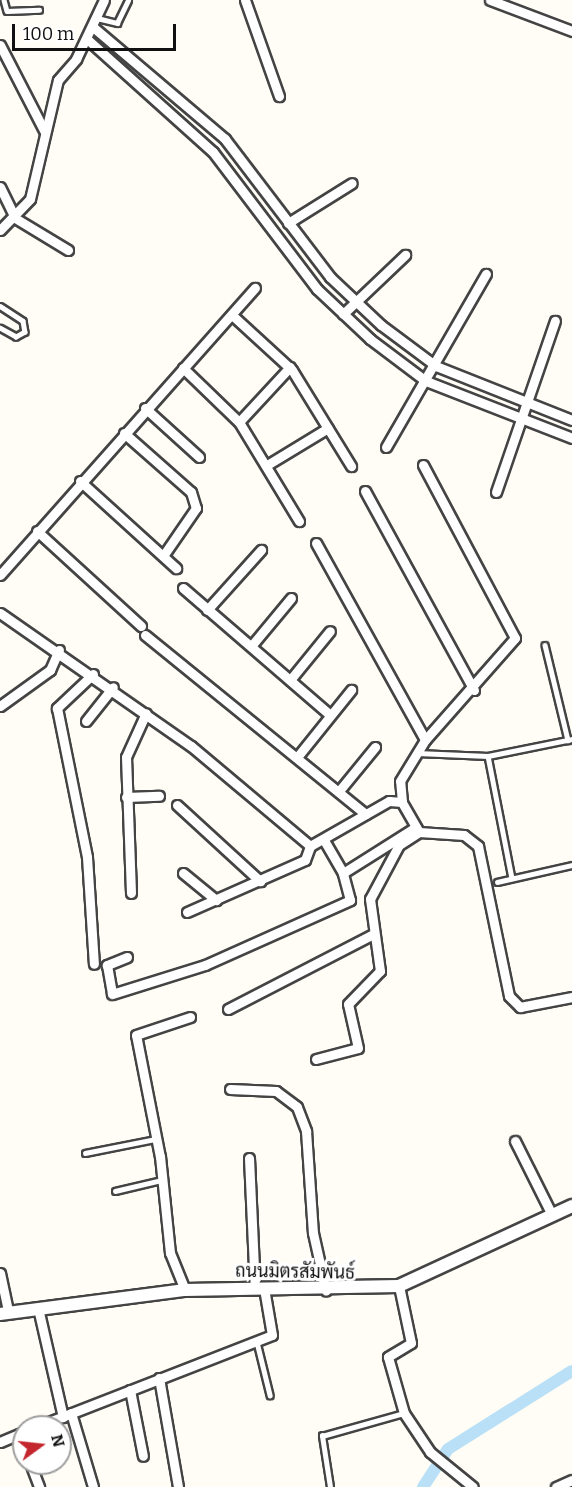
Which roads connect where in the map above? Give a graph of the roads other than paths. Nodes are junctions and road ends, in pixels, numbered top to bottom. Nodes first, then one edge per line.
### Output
1 (4, 0) edge
2 (104, 0) edge
3 (128, 0) edge
4 (245, 0) edge
5 (490, 0) edge
6 (39, 10) dead end
7 (97, 18) junction
8 (93, 27) junction
9 (572, 31) edge
10 (87, 39) junction
11 (0, 45) edge
12 (279, 96) dead end
13 (45, 132) junction
14 (352, 183) dead end
15 (0, 187) edge
16 (15, 218) junction
17 (288, 223) junction
18 (0, 230) edge
19 (68, 250) dead end
20 (405, 255) dead end
21 (486, 274) dead end
22 (255, 288) dead end
23 (356, 303) junction
24 (0, 306) edge
25 (343, 314) junction
26 (232, 315) junction
27 (555, 321) dead end
28 (0, 328) edge
29 (436, 366) junction
30 (183, 368) junction
31 (290, 368) junction
32 (426, 381) junction
33 (526, 404) junction
34 (146, 408) junction
35 (572, 420) edge
36 (239, 422) junction
37 (520, 422) junction
38 (328, 428) junction
39 (124, 433) junction
40 (572, 438) edge
41 (386, 447) dead end
42 (199, 457) dead end
43 (267, 465) junction
44 (423, 465) dead end
45 (351, 466) dead end
46 (80, 481) junction
47 (365, 491) dead end
48 (496, 492) dead end
49 (299, 521) dead end
50 (37, 531) junction
51 (316, 543) dead end
52 (261, 550) dead end
53 (163, 556) junction
54 (176, 568) dead end
55 (0, 575) edge
56 (183, 588) dead end
57 (291, 598) dead end
58 (207, 610) junction
59 (0, 613) edge
60 (330, 631) dead end
61 (252, 645) junction
62 (545, 645) dead end
63 (59, 650) junction
64 (93, 674) junction
65 (290, 680) junction
66 (113, 687) junction
67 (351, 690) dead end
68 (474, 690) junction
69 (0, 706) edge
70 (146, 713) junction
71 (330, 715) junction
72 (86, 721) dead end
73 (425, 740) junction
74 (570, 740) edge
75 (375, 747) dead end
76 (416, 753) junction
77 (298, 756) junction
78 (488, 756) junction
79 (339, 791) junction
80 (159, 796) dead end
81 (126, 797) junction
82 (402, 802) junction
83 (177, 805) dead end
84 (365, 814) junction
85 (418, 830) junction
86 (323, 839) junction
87 (310, 846) junction
88 (572, 866) edge
89 (183, 873) dead end
90 (343, 873) junction
91 (512, 879) junction
92 (260, 881) junction
93 (497, 882) dead end
94 (130, 893) dead end
95 (216, 900) junction
96 (187, 912) dead end
97 (373, 934) junction
98 (127, 957) dead end
99 (94, 964) dead end
100 (572, 997) edge
101 (228, 1009) dead end
102 (190, 1017) dead end
103 (316, 1059) dead end
104 (230, 1089) dead end
105 (156, 1139) junction
106 (514, 1141) dead end
107 (85, 1153) dead end
108 (249, 1158) dead end
109 (162, 1180) junction
110 (115, 1191) dead end
111 (572, 1206) edge
112 (552, 1215) junction
113 (0, 1274) edge
114 (399, 1286) junction
115 (260, 1288) junction
116 (185, 1290) junction
117 (327, 1291) junction
118 (38, 1308) junction
119 (4, 1313) edge
120 (257, 1342) junction
121 (159, 1378) junction
122 (130, 1390) junction
123 (270, 1395) dead end
124 (404, 1413) junction
125 (67, 1415) joint
126 (72, 1429) edge
127 (143, 1456) dead end
128 (572, 1480) edge
129 (93, 1487) edge
130 (178, 1487) edge
131 (330, 1487) edge
132 (473, 1487) edge
133 (556, 1487) edge

1 - 6 lane
2 - 7 street
3 - 7 lane
4 - 12 street
5 - 9 street
7 - 8 street
8 - 10 street
8 - 17 street
10 - 13 street
10 - 25 street
11 - 13 street
13 - 16 street
14 - 17 street
15 - 16 street
16 - 18 street
16 - 19 street
17 - 23 street
20 - 23 street
21 - 29 street
22 - 26 street
23 - 25 street
23 - 29 street
24 - 28 lane
25 - 32 street
26 - 30 street
26 - 31 street
27 - 33 street
29 - 32 street
29 - 33 street
30 - 34 street
30 - 36 street
31 - 36 street
31 - 38 street
32 - 37 street
32 - 41 street
33 - 35 street
33 - 37 street
34 - 39 street
34 - 42 street
36 - 43 street
37 - 40 street
37 - 48 street
38 - 43 street
38 - 45 street
39 - 46 street
39 - 53 street
43 - 49 street
44 - 68 street
46 - 50 street
46 - 53 street
47 - 68 street
50 - 55 street
50 - 77 street
51 - 73 street
52 - 58 street
53 - 54 street
56 - 58 street
57 - 61 street
58 - 61 street
59 - 63 street
60 - 65 street
61 - 65 street
62 - 74 lane
63 - 64 street
63 - 69 street
64 - 66 street
64 - 99 street
65 - 71 street
66 - 70 street
66 - 72 street
67 - 71 street
68 - 73 street
70 - 81 street
70 - 87 street
71 - 77 street
73 - 76 street
74 - 78 lane
75 - 79 street
76 - 78 lane
76 - 82 street
77 - 79 street
78 - 91 lane
79 - 84 street
80 - 81 street
81 - 94 street
82 - 84 street
82 - 85 street
83 - 92 street
84 - 86 street
85 - 90 street
85 - 97 street
85 - 100 street
86 - 87 street
86 - 90 street
87 - 92 street
88 - 91 lane
89 - 95 street
90 - 98 street
91 - 93 lane
92 - 95 street
95 - 96 street
97 - 101 street
97 - 103 street
102 - 105 street
104 - 117 street
105 - 107 lane
105 - 109 street
106 - 112 street
108 - 115 street
109 - 110 lane
109 - 116 street
111 - 112 street, ถนนมิตรสัมพันธ์
112 - 114 street, ถนนมิตรสัมพันธ์
113 - 119 street
114 - 117 street, ถนนมิตรสัมพันธ์
114 - 124 street
115 - 116 street, ถนนมิตรสัมพันธ์
115 - 117 street, ถนนมิตรสัมพันธ์
115 - 120 street
116 - 118 street, ถนนมิตรสัมพันธ์
118 - 119 street, ถนนมิตรสัมพันธ์
118 - 125 street
120 - 121 street
120 - 123 lane
121 - 122 street
121 - 130 street
122 - 125 street
122 - 127 street
124 - 131 lane
124 - 132 street
126 - 129 street
128 - 133 street

